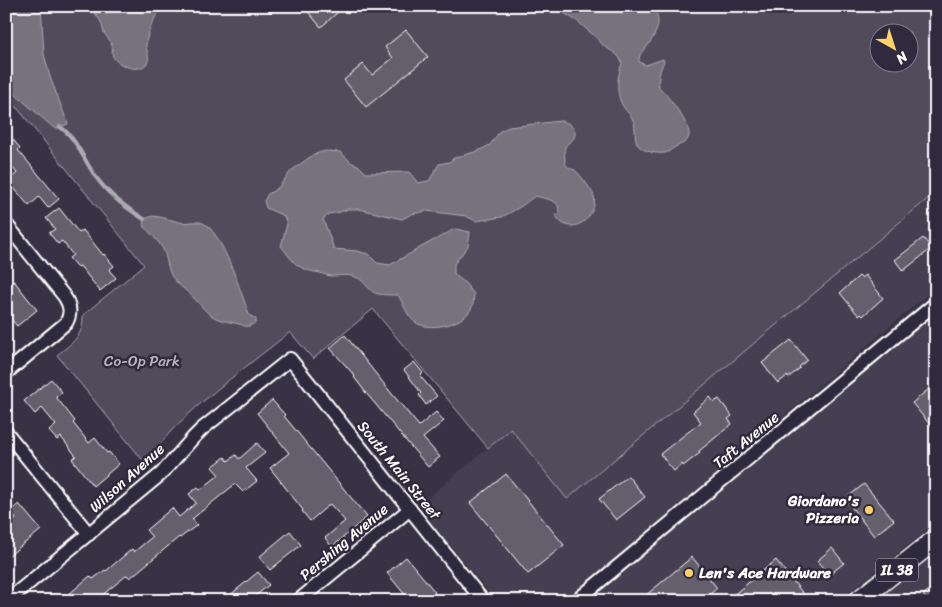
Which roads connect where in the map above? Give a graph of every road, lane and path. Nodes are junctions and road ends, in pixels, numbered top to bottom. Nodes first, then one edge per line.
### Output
1 (6, 224) edge
2 (936, 303) edge
3 (290, 359) joint
4 (6, 372) edge
5 (6, 432) edge
6 (410, 509) junction
7 (89, 534) junction
8 (936, 540) edge
9 (7, 601) edge
10 (298, 601) edge
11 (483, 601) edge
12 (576, 601) edge
13 (858, 601) edge

1 - 4 street
2 - 12 street, Taft Avenue
3 - 6 street, South Main Street
3 - 7 street, Wilson Avenue
5 - 7 street
6 - 10 street, Pershing Avenue
6 - 11 street, South Main Street
7 - 9 street, Wilson Avenue
8 - 13 main road, IL 38

